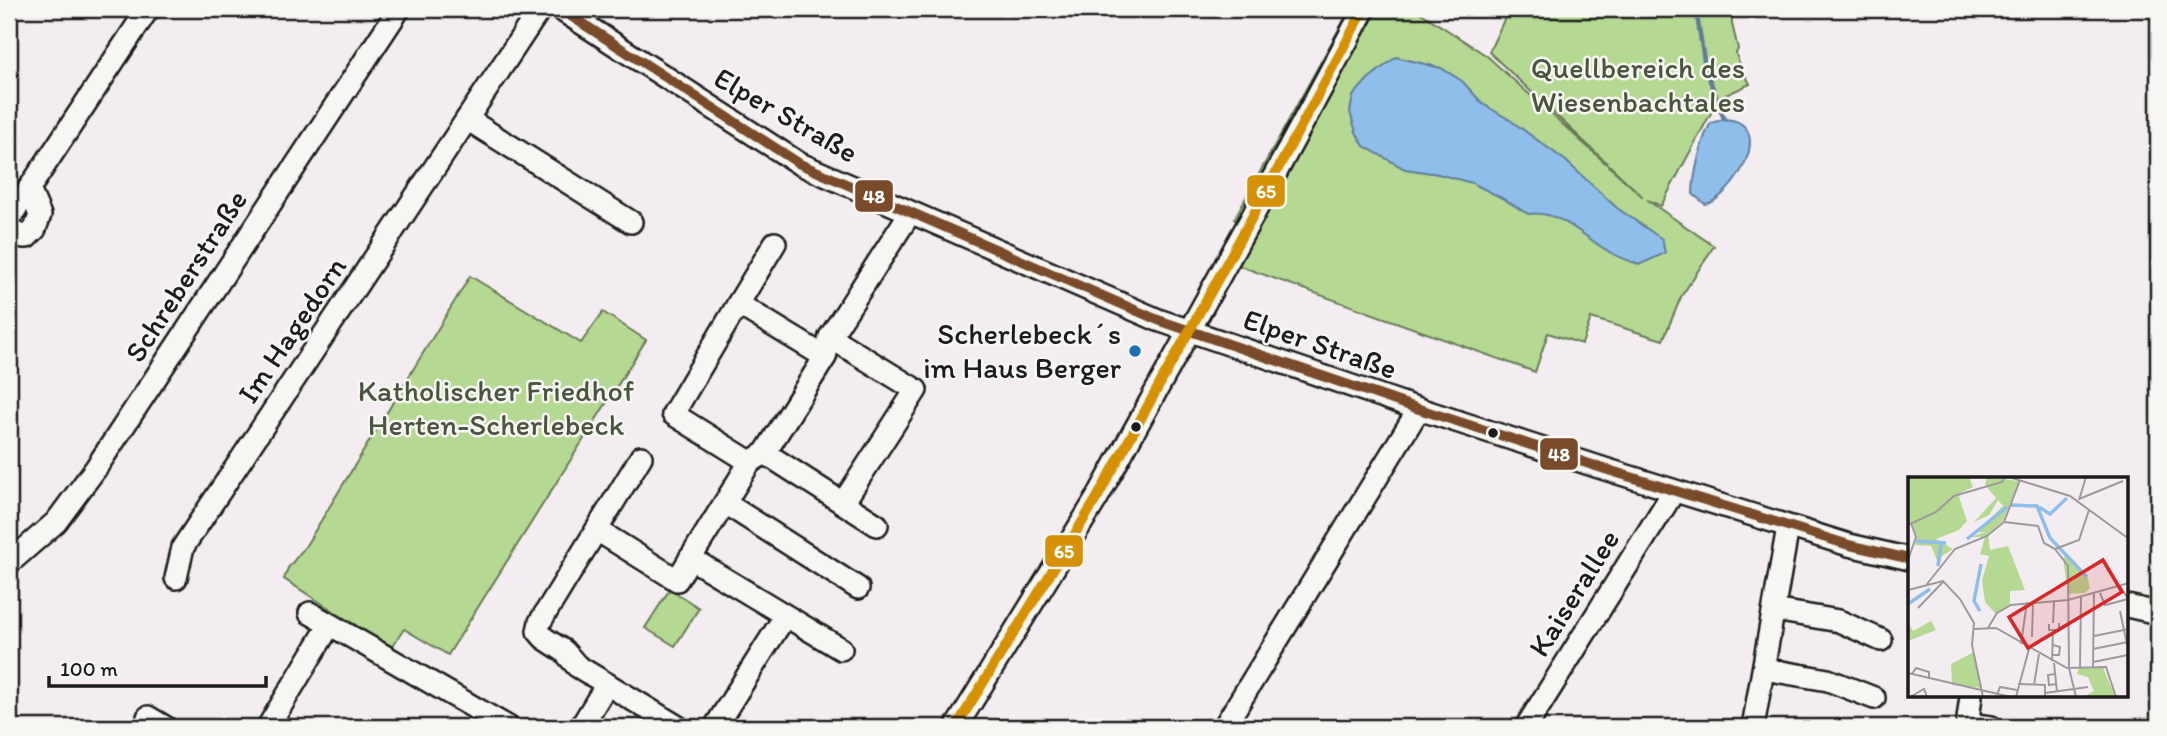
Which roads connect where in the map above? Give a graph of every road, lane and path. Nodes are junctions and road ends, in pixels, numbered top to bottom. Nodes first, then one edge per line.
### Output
1 (148, 9) edge
2 (399, 9) edge
3 (540, 9) edge
4 (560, 9) edge
5 (1364, 9) edge
6 (467, 119) junction
7 (29, 189) junction
8 (910, 213) junction
9 (9, 219) edge
10 (631, 222) dead end
11 (9, 228) edge
12 (775, 243) dead end
13 (738, 304) junction
14 (1189, 332) junction
15 (828, 347) junction
16 (1419, 409) junction
17 (641, 457) dead end
18 (757, 458) junction
19 (1674, 491) junction
20 (725, 503) junction
21 (843, 503) junction
22 (877, 525) dead end
23 (1788, 527) junction
24 (597, 530) junction
25 (690, 558) junction
26 (1908, 559) edge
27 (9, 563) edge
28 (176, 578) dead end
29 (858, 588) dead end
30 (2128, 606) edge
31 (1774, 610) junction
32 (310, 613) dead end
33 (2158, 613) edge
34 (785, 615) junction
35 (330, 625) junction
36 (1881, 640) dead end
37 (841, 649) dead end
38 (1764, 669) junction
39 (607, 684) junction
40 (1874, 698) dead end
41 (1971, 698) edge
42 (1967, 725) edge
43 (268, 727) edge
44 (508, 727) edge
45 (581, 727) edge
46 (678, 727) edge
47 (715, 727) edge
48 (956, 727) edge
49 (1224, 727) edge
50 (1526, 727) edge
51 (1753, 727) edge
52 (1991, 727) edge

1 - 7 street
2 - 27 street, Schreberstraße
3 - 6 street, Im Hagedorn
4 - 8 street, Elper Straße
5 - 14 street
6 - 10 street
6 - 28 street, Im Hagedorn
7 - 9 street
7 - 11 street
8 - 14 street, Elper Straße
8 - 15 street
12 - 13 street
13 - 15 street
13 - 18 street
14 - 16 street, Elper Straße
14 - 48 street
15 - 18 street
15 - 21 street
16 - 19 street, Elper Straße
16 - 49 street
17 - 24 street
18 - 20 street
18 - 21 street
19 - 23 street, Elper Straße
19 - 50 street, Kaiserallee
20 - 25 street
20 - 29 street
21 - 22 street
23 - 26 street, Elper Straße
23 - 31 street
24 - 25 street
24 - 39 street
25 - 34 street
30 - 33 street
31 - 36 street
31 - 38 street
32 - 35 street
34 - 37 street
34 - 47 street
35 - 43 street
35 - 44 street
38 - 40 street
38 - 51 street
39 - 45 street
39 - 46 street
41 - 42 street
42 - 52 street

